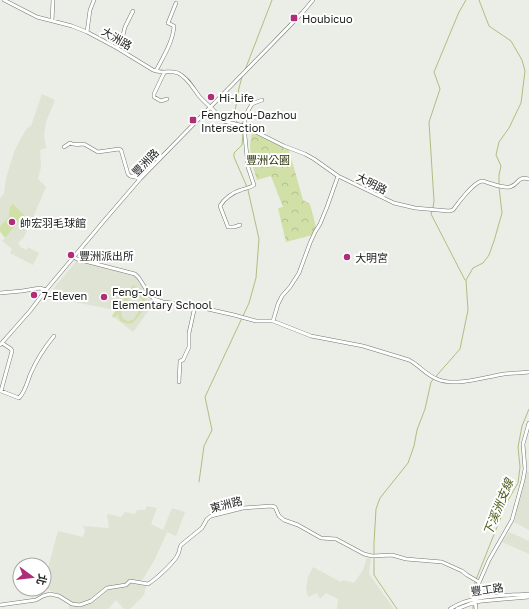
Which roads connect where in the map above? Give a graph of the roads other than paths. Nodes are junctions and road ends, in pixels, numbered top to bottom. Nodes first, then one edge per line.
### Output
1 (4, 0) edge
2 (53, 0) edge
3 (94, 0) edge
4 (313, 0) edge
5 (176, 3) dead end
6 (133, 11) dead end
7 (52, 21) junction
8 (87, 32) junction
9 (117, 48) junction
10 (156, 71) junction
11 (165, 72) junction
12 (167, 99) dead end
13 (262, 100) dead end
14 (211, 107) junction
15 (244, 126) junction
16 (64, 147) dead end
17 (338, 176) junction
18 (140, 179) junction
19 (529, 179) edge
20 (240, 225) dead end
21 (74, 257) junction
22 (46, 290) junction
23 (0, 293) edge
24 (194, 306) junction
25 (273, 321) junction
26 (54, 336) dead end
27 (1, 344) edge
28 (529, 372) edge
29 (179, 382) dead end
30 (529, 423) edge
31 (479, 582) junction
32 (529, 594) edge
33 (529, 597) edge
34 (475, 600) junction
35 (0, 605) edge
36 (450, 609) edge
37 (457, 609) edge
38 (476, 609) edge

1 - 7 street, 大洲路
2 - 7 street
3 - 8 street
4 - 14 street, 豐洲路
5 - 10 street
6 - 9 street
7 - 8 street, 大洲路
8 - 9 street, 大洲路
9 - 10 street, 大洲路
10 - 11 street, 大洲路
11 - 12 street
11 - 14 street, 大洲路
13 - 15 street
14 - 15 street, 大明路
14 - 18 street, 豐洲路
15 - 17 street, 大明路
15 - 20 street
16 - 18 street
17 - 19 street, 大明路
17 - 25 street
18 - 21 street, 豐洲路
21 - 22 street, 豐洲路
21 - 24 street
22 - 23 street
22 - 27 street, 豐洲路
24 - 25 street
24 - 29 street
25 - 28 street
26 - 27 street
30 - 31 street
31 - 34 street
31 - 35 street, 東洲路
32 - 34 street, 豐工路
33 - 34 street, 豐工路
34 - 36 street, 豐工路
34 - 37 street, 豐工路
34 - 38 street

